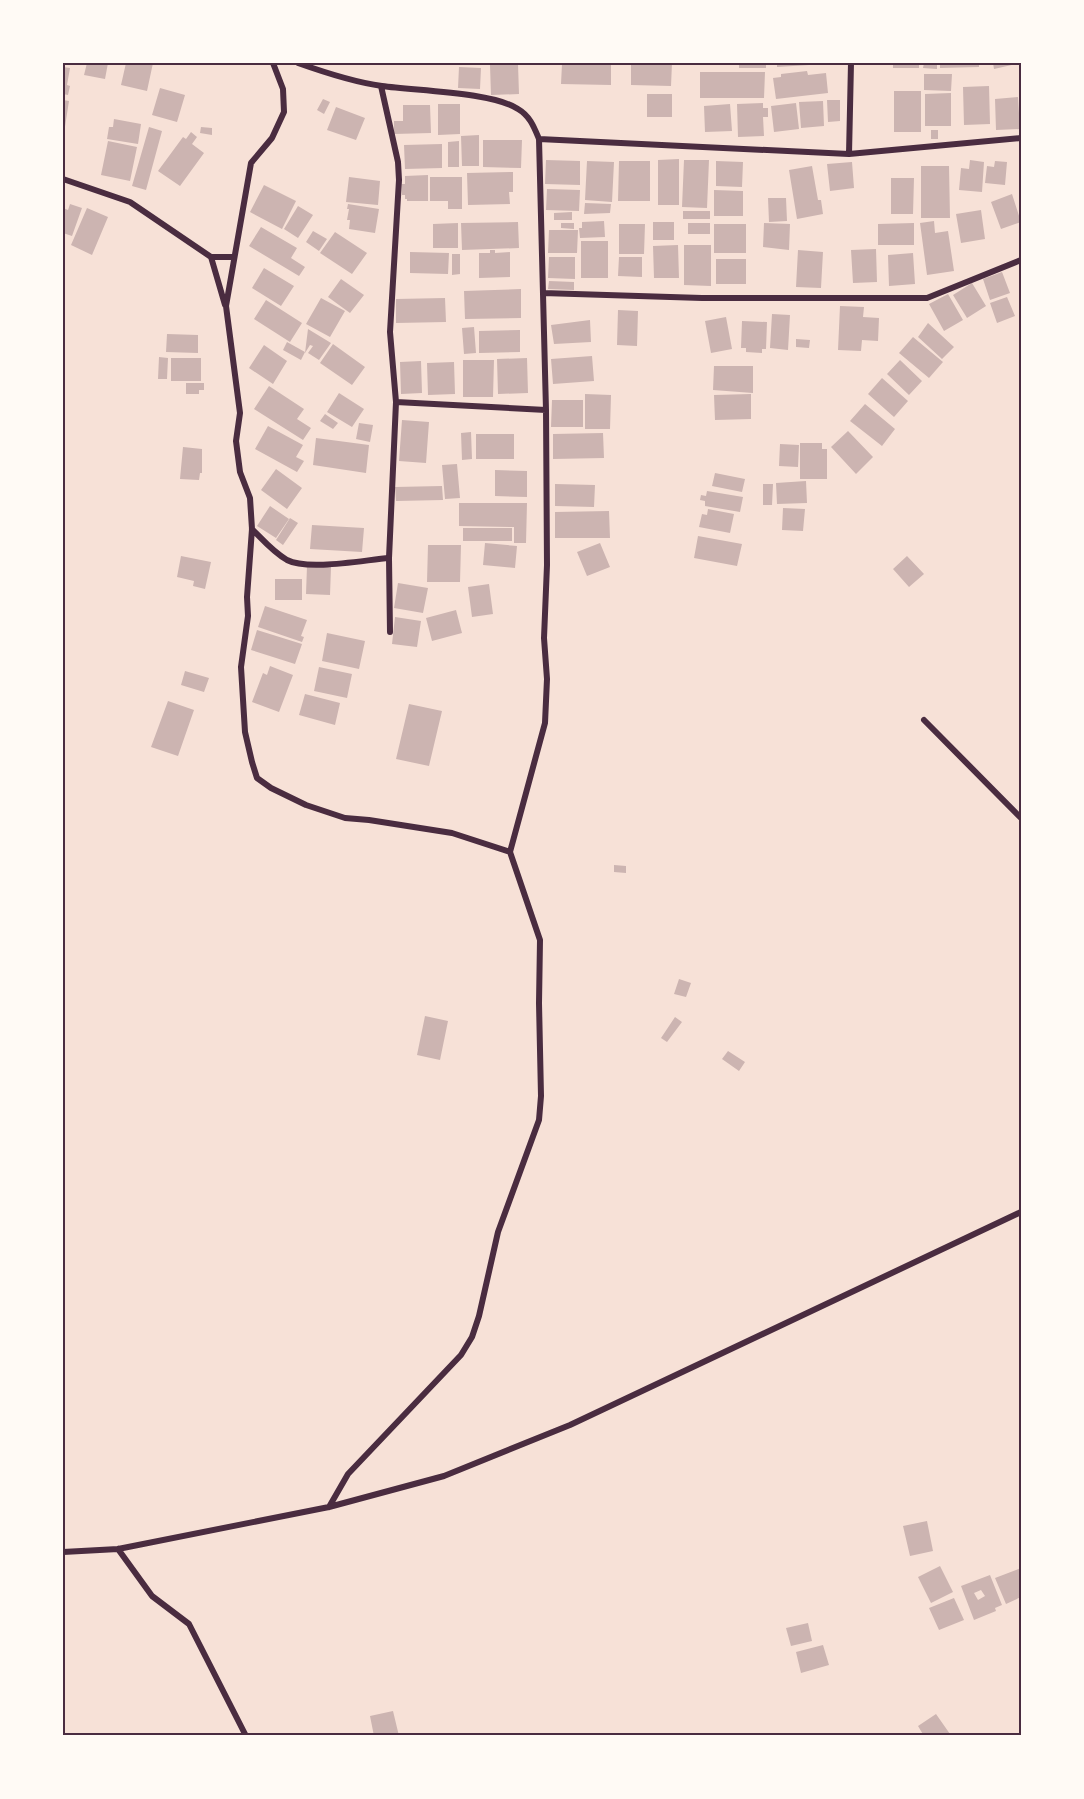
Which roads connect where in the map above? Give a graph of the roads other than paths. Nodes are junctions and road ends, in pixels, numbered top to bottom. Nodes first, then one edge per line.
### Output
1 (273, 63) edge
2 (298, 63) edge
3 (851, 63) edge
4 (381, 86) junction
5 (1021, 138) edge
6 (539, 139) junction
7 (849, 154) junction
8 (63, 179) edge
9 (211, 257) junction
10 (234, 257) junction
11 (1021, 260) edge
12 (543, 292) junction
13 (226, 306) junction
14 (396, 402) junction
15 (546, 410) junction
16 (252, 529) junction
17 (389, 558) junction
18 (390, 632) dead end
19 (924, 720) dead end
20 (1021, 818) edge
21 (510, 852) junction
22 (1021, 1212) edge
23 (329, 1507) junction
24 (118, 1549) junction
25 (63, 1552) edge
26 (246, 1736) edge

1 - 10 street
2 - 4 street
3 - 7 street
4 - 6 street
4 - 14 street
5 - 7 street
6 - 7 street
6 - 12 street
8 - 9 street
9 - 10 street
9 - 13 street
10 - 13 street
11 - 12 street
12 - 15 street
13 - 16 street
14 - 15 street
14 - 17 street
15 - 21 street
16 - 17 street
16 - 21 street
17 - 18 street
19 - 20 street
21 - 23 street
22 - 23 street
23 - 24 street
24 - 25 street
24 - 26 street

